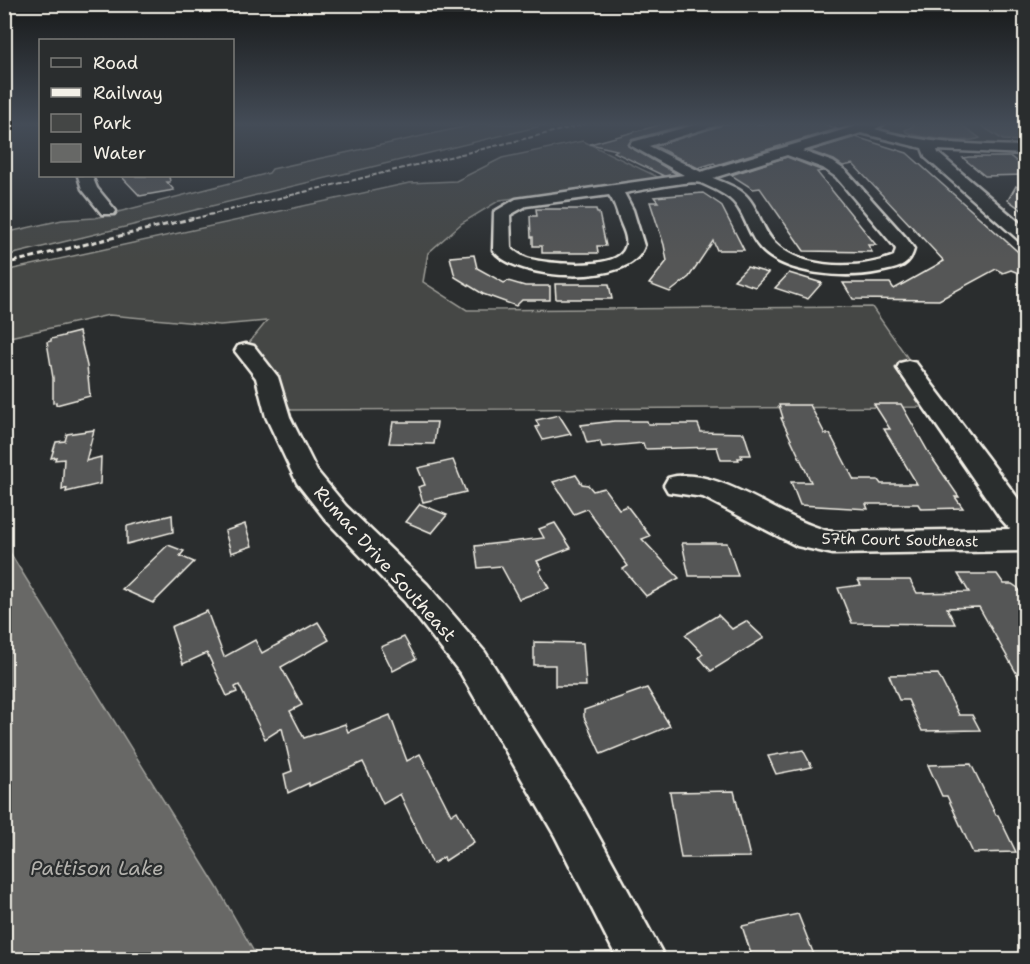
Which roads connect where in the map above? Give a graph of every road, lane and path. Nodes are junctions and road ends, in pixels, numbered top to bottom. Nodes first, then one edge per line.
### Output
1 (686, 169) edge
2 (726, 169) edge
3 (834, 169) edge
4 (947, 169) edge
5 (85, 177) edge
6 (699, 177) junction
7 (613, 190) junction
8 (108, 212) dead end
9 (1026, 237) edge
10 (246, 351) dead end
11 (908, 368) dead end
12 (678, 485) dead end
13 (1026, 527) edge
14 (1026, 540) edge
15 (643, 960) edge

1 - 6 street
2 - 6 street
3 - 6 street
4 - 9 street
5 - 8 street
6 - 7 street
7 - 7 street
10 - 15 street, Rumac Drive Southeast
11 - 13 street
12 - 14 street, 57th Court Southeast

